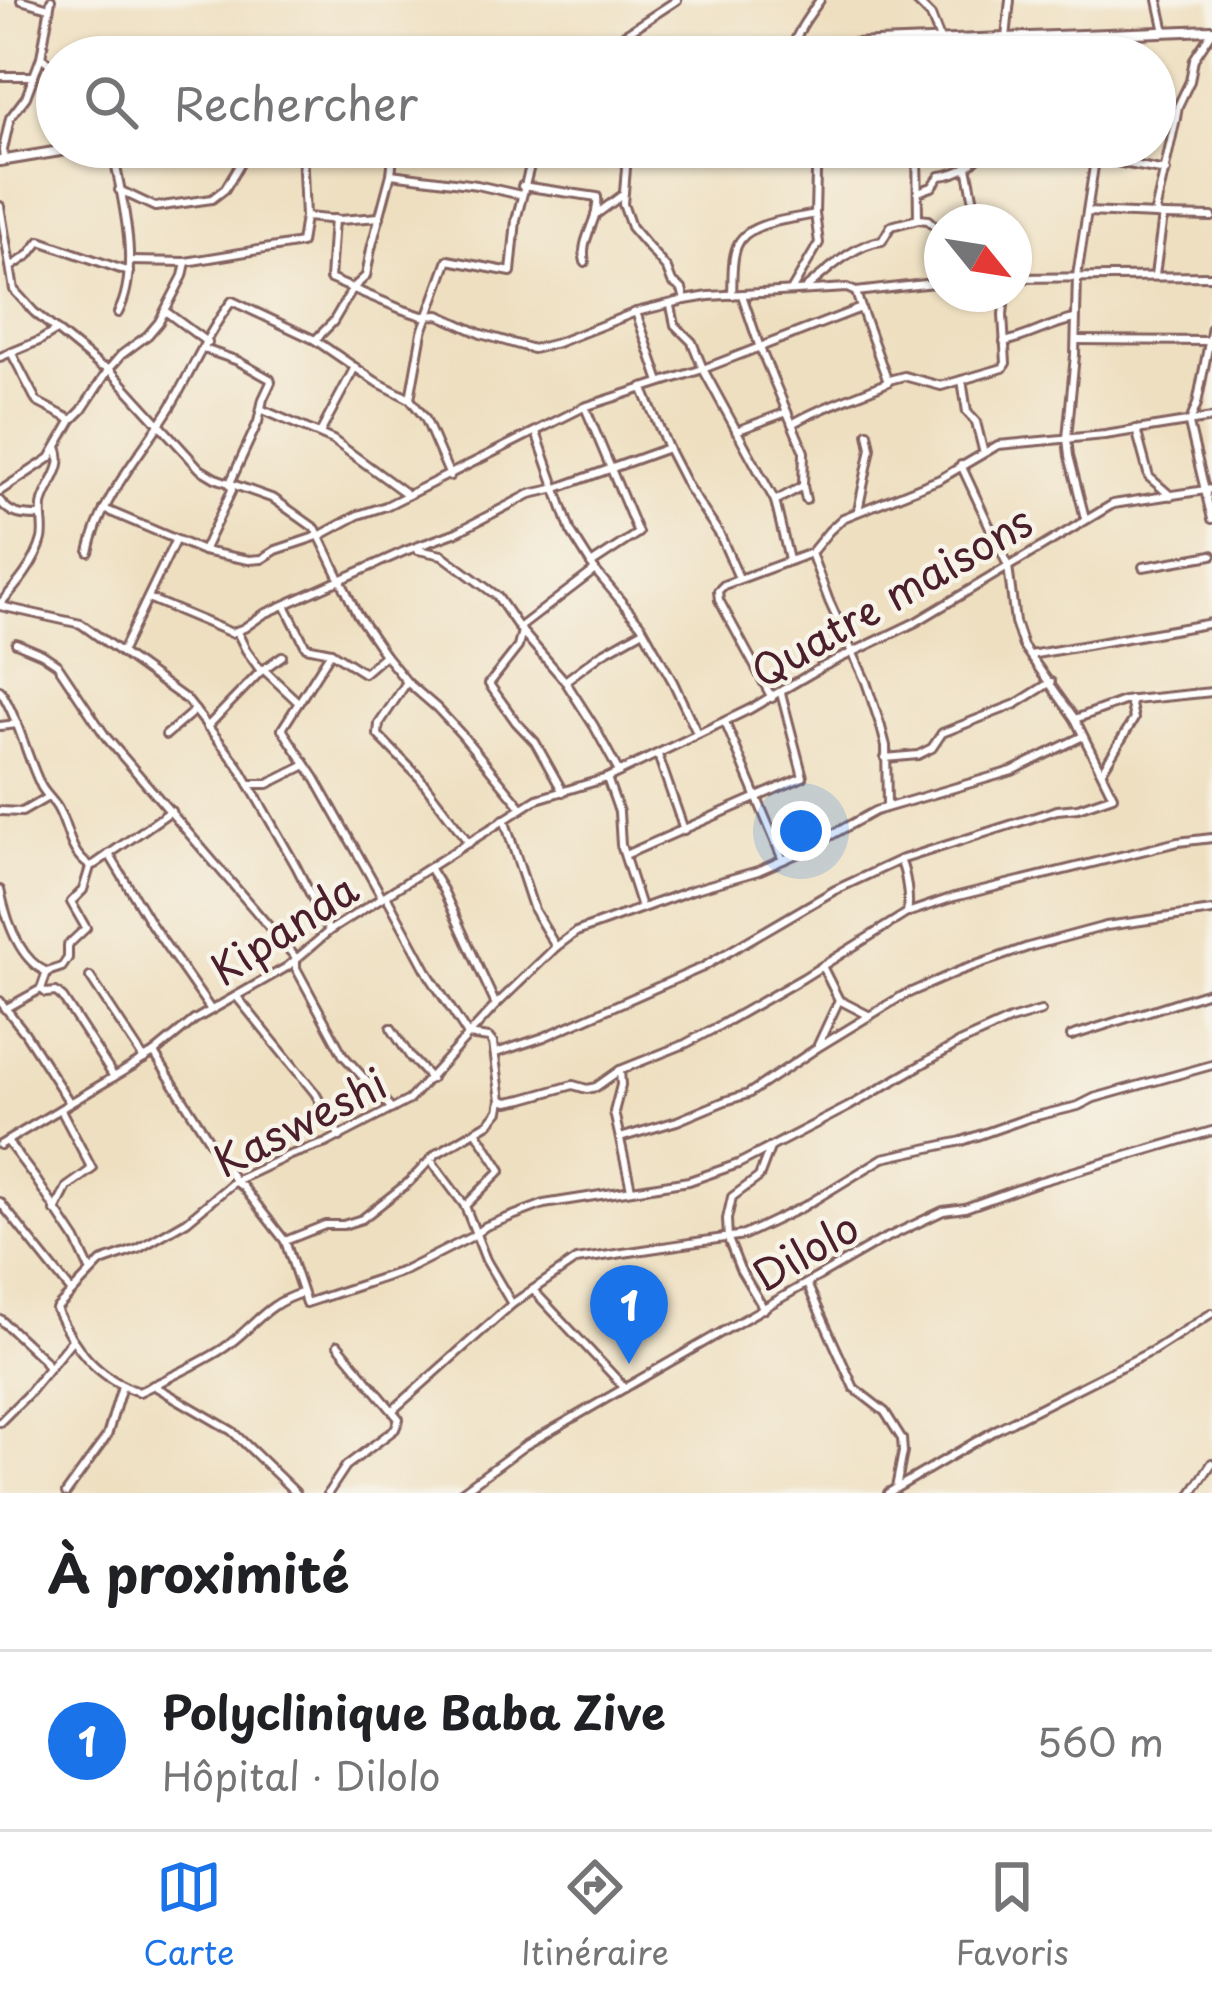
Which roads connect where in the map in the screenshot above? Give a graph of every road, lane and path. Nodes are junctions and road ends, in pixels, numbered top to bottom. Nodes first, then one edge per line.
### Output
1 (21, 0) edge
2 (677, 0) edge
3 (820, 0) edge
4 (914, 0) edge
5 (1010, 0) edge
6 (1158, 0) edge
7 (50, 4) edge
8 (1212, 31) edge
9 (1165, 32) junction
10 (45, 36) edge
11 (622, 36) edge
12 (797, 36) edge
13 (939, 36) edge
14 (1006, 36) edge
15 (1076, 36) edge
16 (36, 69) edge
17 (0, 76) edge
18 (33, 76) junction
19 (1176, 118) edge
20 (36, 155) edge
21 (2, 161) edge
22 (115, 168) edge
23 (238, 168) edge
24 (303, 168) edge
25 (392, 168) edge
26 (529, 168) edge
27 (626, 168) edge
28 (816, 168) edge
29 (917, 168) edge
30 (964, 168) edge
31 (967, 168) edge
32 (1093, 168) edge
33 (1147, 168) edge
34 (1167, 168) edge
35 (1166, 171) junction
36 (391, 174) junction
37 (119, 190) junction
38 (522, 191) junction
39 (918, 192) junction
40 (623, 194) junction
41 (974, 204) edge
42 (0, 206) edge
43 (1085, 212) junction
44 (814, 214) junction
45 (595, 215) junction
46 (1159, 215) junction
47 (305, 217) junction
48 (380, 217) junction
49 (1212, 218) edge
50 (334, 219) junction
51 (918, 219) junction
52 (924, 220) edge
53 (129, 261) junction
54 (186, 262) junction
55 (585, 262) dead end
56 (10, 268) junction
57 (129, 272) junction
58 (1155, 275) junction
59 (1077, 276) junction
60 (1212, 276) edge
61 (1032, 277) edge
62 (924, 284) edge
63 (353, 288) junction
64 (14, 290) junction
65 (803, 290) junction
66 (0, 291) edge
67 (791, 291) junction
68 (856, 292) junction
69 (732, 295) junction
70 (742, 295) junction
71 (685, 300) junction
72 (670, 304) junction
73 (861, 308) junction
74 (166, 311) junction
75 (636, 312) junction
76 (1005, 312) edge
77 (118, 313) dead end
78 (428, 316) junction
79 (1074, 319) junction
80 (1212, 327) edge
81 (57, 330) junction
82 (315, 340) junction
83 (1076, 340) junction
84 (1209, 341) junction
85 (1004, 342) junction
86 (206, 346) junction
87 (760, 349) junction
88 (11, 352) junction
89 (0, 357) edge
90 (355, 367) junction
91 (109, 369) junction
92 (703, 369) junction
93 (889, 380) junction
94 (962, 380) junction
95 (660, 382) junction
96 (642, 387) junction
97 (410, 399) junction
98 (584, 406) junction
99 (261, 409) junction
100 (787, 412) junction
101 (1212, 418) edge
102 (71, 420) junction
103 (1190, 422) junction
104 (160, 424) junction
105 (792, 424) junction
106 (1136, 429) junction
107 (736, 430) junction
108 (536, 432) junction
109 (320, 433) junction
110 (868, 433) dead end
111 (1067, 438) junction
112 (57, 446) junction
113 (668, 448) junction
114 (983, 451) junction
115 (961, 465) junction
116 (610, 470) junction
117 (450, 476) junction
118 (230, 483) junction
119 (803, 486) junction
120 (557, 488) junction
121 (1208, 489) edge
122 (0, 490) edge
123 (408, 495) junction
124 (1171, 496) junction
125 (806, 500) dead end
126 (0, 501) edge
127 (776, 501) junction
128 (104, 509) junction
129 (858, 512) junction
130 (41, 516) junction
131 (1212, 518) edge
132 (1085, 519) junction
133 (321, 535) junction
134 (175, 541) junction
135 (434, 541) junction
136 (416, 549) junction
137 (203, 550) junction
138 (89, 552) dead end
139 (438, 553) junction
140 (811, 553) junction
141 (1212, 555) edge
142 (789, 560) junction
143 (1009, 566) junction
144 (593, 567) junction
145 (1143, 567) dead end
146 (740, 578) junction
147 (339, 579) junction
148 (148, 598) junction
149 (285, 604) junction
150 (0, 605) edge
151 (1212, 623) edge
152 (520, 630) junction
153 (237, 632) junction
154 (642, 632) junction
155 (16, 643) dead end
156 (121, 652) junction
157 (332, 652) junction
158 (851, 654) junction
159 (385, 655) junction
160 (282, 656) dead end
161 (1030, 656) junction
162 (262, 670) junction
163 (565, 681) junction
164 (407, 682) junction
165 (1051, 682) junction
166 (0, 690) edge
167 (1212, 692) edge
168 (781, 693) junction
169 (772, 698) junction
170 (1130, 700) junction
171 (298, 702) junction
172 (195, 710) junction
173 (1076, 719) junction
174 (724, 722) junction
175 (17, 724) junction
176 (0, 726) edge
177 (208, 727) junction
178 (166, 734) dead end
179 (698, 735) junction
180 (1083, 736) junction
181 (670, 749) junction
182 (658, 754) junction
183 (885, 758) junction
184 (306, 764) junction
185 (1102, 771) junction
186 (619, 772) junction
187 (664, 772) junction
188 (607, 778) junction
189 (249, 784) junction
190 (563, 792) junction
191 (48, 797) junction
192 (759, 798) junction
193 (887, 806) junction
194 (522, 808) junction
195 (0, 811) edge
196 (171, 811) junction
197 (504, 820) junction
198 (684, 830) junction
199 (1212, 838) edge
200 (469, 844) junction
201 (109, 854) junction
202 (626, 854) junction
203 (783, 860) junction
204 (900, 860) junction
205 (90, 866) junction
206 (430, 869) junction
207 (0, 890) edge
208 (387, 897) junction
209 (641, 908) junction
210 (1212, 911) edge
211 (907, 914) junction
212 (329, 931) junction
213 (556, 947) junction
214 (296, 958) junction
215 (822, 966) junction
216 (46, 972) junction
217 (90, 977) dead end
218 (40, 988) junction
219 (1212, 992) edge
220 (237, 997) junction
221 (839, 1000) junction
222 (3, 1005) edge
223 (496, 1005) junction
224 (211, 1010) junction
225 (1040, 1011) dead end
226 (870, 1016) junction
227 (482, 1019) junction
228 (392, 1028) dead end
229 (468, 1035) junction
230 (1071, 1036) dead end
231 (490, 1038) junction
232 (817, 1048) junction
233 (154, 1053) junction
234 (496, 1053) junction
235 (144, 1059) junction
236 (1212, 1065) edge
237 (620, 1070) junction
238 (114, 1077) junction
239 (431, 1078) junction
240 (501, 1100) junction
241 (70, 1103) junction
242 (61, 1109) junction
243 (393, 1110) junction
244 (476, 1131) junction
245 (1212, 1131) edge
246 (340, 1137) junction
247 (620, 1138) junction
248 (3, 1143) edge
249 (770, 1148) junction
250 (431, 1162) junction
251 (235, 1181) junction
252 (631, 1189) junction
253 (0, 1202) edge
254 (464, 1206) junction
255 (55, 1211) junction
256 (475, 1234) junction
257 (728, 1239) junction
258 (285, 1241) junction
259 (91, 1270) junction
260 (807, 1284) junction
261 (532, 1289) junction
262 (70, 1292) junction
263 (302, 1293) junction
264 (512, 1304) junction
265 (764, 1309) junction
266 (1212, 1313) edge
267 (0, 1319) edge
268 (72, 1340) junction
269 (338, 1345) dead end
270 (48, 1367) junction
271 (153, 1385) junction
272 (122, 1386) junction
273 (625, 1388) junction
274 (393, 1410) junction
275 (0, 1422) edge
276 (1212, 1462) edge
277 (892, 1491) edge
278 (66, 1493) edge
279 (296, 1493) edge
280 (328, 1493) edge
281 (460, 1493) edge
282 (1192, 1493) edge

1 - 7 street
2 - 11 street
3 - 12 street
4 - 13 street
5 - 14 street
6 - 9 street
7 - 10 street
8 - 9 street
8 - 19 street
9 - 15 street
16 - 18 street
17 - 18 street
18 - 21 street
20 - 21 street
22 - 37 street
23 - 37 street
24 - 47 street
25 - 36 street
26 - 38 street
27 - 40 street
28 - 44 street
29 - 39 street
30 - 39 street
31 - 41 street
32 - 43 street
33 - 35 street
34 - 35 street
35 - 46 street
36 - 38 street
36 - 48 street
37 - 53 street
38 - 45 street
38 - 78 street
39 - 51 street
40 - 45 street
40 - 71 street
42 - 56 street
43 - 46 street
43 - 59 street
44 - 67 street
44 - 69 street
45 - 55 street
46 - 49 street
46 - 58 street
47 - 50 street
47 - 54 street
48 - 50 street
48 - 63 street
50 - 63 street
51 - 52 street
51 - 65 street
53 - 54 street
53 - 57 street
54 - 74 street
56 - 57 street
56 - 64 street
57 - 77 street
58 - 59 street
58 - 60 street
59 - 61 street
59 - 79 street
62 - 68 street
63 - 78 street
63 - 82 street
64 - 66 street
64 - 81 street
65 - 67 street
65 - 68 street
67 - 70 street
68 - 73 street
69 - 70 street
69 - 71 street
70 - 87 street
71 - 72 street
72 - 75 street
72 - 92 street
73 - 87 street
73 - 93 street
74 - 86 street
74 - 91 street
75 - 78 street
75 - 95 street
76 - 85 street
78 - 97 street
79 - 83 street
79 - 85 street
80 - 84 street
81 - 88 street
81 - 91 street
82 - 86 street
82 - 90 street
83 - 84 street
83 - 111 street
84 - 103 street
85 - 94 street
86 - 99 street
86 - 104 street
87 - 92 street
87 - 100 street
88 - 89 street
88 - 102 street
90 - 97 street
90 - 109 street
91 - 102 street
91 - 104 street
92 - 95 street
92 - 107 street
93 - 94 street
93 - 105 street
94 - 114 street
95 - 96 street
96 - 98 street
96 - 113 street
97 - 117 street
98 - 108 street
98 - 116 street
99 - 109 street
99 - 118 street
100 - 105 street
100 - 107 street
101 - 103 street
102 - 112 street
103 - 106 street
103 - 121 street
104 - 118 street
104 - 128 street
105 - 119 street
106 - 111 street
106 - 124 street
107 - 127 street
108 - 117 street
108 - 120 street
109 - 123 street
110 - 129 street
111 - 114 street
111 - 132 street
112 - 122 street
112 - 130 street
113 - 116 street
113 - 146 street
114 - 115 street
115 - 129 street
115 - 143 street
116 - 120 street
116 - 144 street
117 - 123 street
118 - 133 street
118 - 137 street
119 - 125 street
119 - 127 street
120 - 135 street
120 - 144 street
121 - 124 street, Quatre maisons
121 - 131 street
123 - 133 street
124 - 132 street, Quatre maisons
126 - 130 street
127 - 142 street
128 - 134 street
128 - 138 street
129 - 140 street
130 - 150 street
132 - 143 street, Quatre maisons
133 - 137 street
133 - 147 street
134 - 137 street
134 - 148 street
135 - 136 street
135 - 139 street
136 - 139 street
136 - 147 street
139 - 152 street
140 - 142 street
140 - 158 street
141 - 145 street
142 - 146 street
143 - 158 street, Quatre maisons
143 - 161 street
144 - 152 street
144 - 154 street
146 - 169 street
147 - 149 street
147 - 159 street
148 - 153 street
148 - 156 street
149 - 153 street
149 - 157 street
150 - 156 street
151 - 161 street
152 - 163 street
152 - 190 street
153 - 162 street
154 - 163 street
154 - 179 street
155 - 196 street
156 - 172 street
157 - 159 street
157 - 171 street
158 - 168 street, Quatre maisons
158 - 183 street
159 - 164 street
160 - 162 street
161 - 165 street
162 - 171 street
162 - 177 street
163 - 186 street
164 - 194 street
164 - 200 street
165 - 173 street
165 - 183 street
166 - 175 street
167 - 170 street
168 - 169 street, Quatre maisons
168 - 192 street
169 - 174 street, Quatre maisons
170 - 173 street
170 - 185 street
171 - 184 street
172 - 177 street
172 - 178 street
173 - 180 street
174 - 179 street, Quatre maisons
174 - 192 street
175 - 176 street
175 - 191 street
177 - 189 street
179 - 181 street, Quatre maisons
180 - 185 street
180 - 193 street, Kasweshi
181 - 182 street, Quatre maisons
181 - 187 street
182 - 186 street, Quatre maisons
182 - 187 street
183 - 193 street
184 - 189 street
184 - 208 street
185 - 204 street
186 - 188 street, Quatre maisons
187 - 198 street
188 - 190 street, Kipanda
188 - 202 street
189 - 212 street
190 - 194 street, Kipanda
191 - 195 street
191 - 205 street
192 - 198 street
192 - 203 street
193 - 203 street, Kasweshi
194 - 197 street, Kipanda
196 - 201 street
196 - 214 street
197 - 200 street, Kipanda
197 - 213 street
198 - 202 street
199 - 211 street
200 - 206 street, Kipanda
201 - 205 street
201 - 224 street
202 - 209 street
203 - 209 street, Kasweshi
204 - 211 street
204 - 234 street
205 - 216 street
206 - 208 street, Kipanda
206 - 223 street
207 - 216 street
208 - 212 street, Kipanda
208 - 229 street
209 - 213 street, Kasweshi
210 - 226 street
211 - 215 street
212 - 214 street, Kipanda
213 - 223 street, Kasweshi
214 - 220 street, Kipanda
214 - 243 street
215 - 221 street
215 - 237 street
216 - 218 street
217 - 235 street
218 - 222 street
218 - 238 street
219 - 230 street
220 - 224 street, Kipanda
220 - 246 street
221 - 226 street
221 - 232 street
222 - 241 street
223 - 227 street, Kasweshi
224 - 233 street, Kipanda
225 - 249 street
226 - 232 street
227 - 229 street, Kasweshi
227 - 231 street
228 - 239 street
229 - 231 street
229 - 239 street, Kasweshi
231 - 234 street
232 - 247 street
233 - 235 street, Kipanda
233 - 251 street
234 - 240 street
235 - 238 street, Kipanda
236 - 257 street
237 - 240 street
237 - 247 street
238 - 241 street, Kipanda
239 - 243 street, Kasweshi
240 - 244 street
241 - 242 street, Kipanda
242 - 248 street, Kipanda
242 - 255 street
243 - 246 street, Kasweshi
244 - 250 street
244 - 254 street
245 - 260 street, Dilolo
246 - 251 street, Kasweshi
247 - 252 street
248 - 255 street
249 - 252 street
249 - 257 street
250 - 254 street
250 - 258 street
251 - 258 street
251 - 259 street, Kasweshi
252 - 256 street
253 - 262 street
254 - 256 street
255 - 259 street
256 - 263 street
256 - 264 street
257 - 261 street
257 - 265 street
258 - 263 street
259 - 262 street, Kasweshi
260 - 265 street, Dilolo
260 - 277 street
261 - 264 street
261 - 273 street
262 - 268 street
263 - 271 street
264 - 274 street
265 - 273 street, Dilolo
266 - 277 street
267 - 270 street
268 - 270 street
268 - 272 street
269 - 274 street
270 - 275 street
271 - 272 street
271 - 279 street
272 - 278 street
273 - 281 street, Dilolo
274 - 280 street
276 - 282 street

